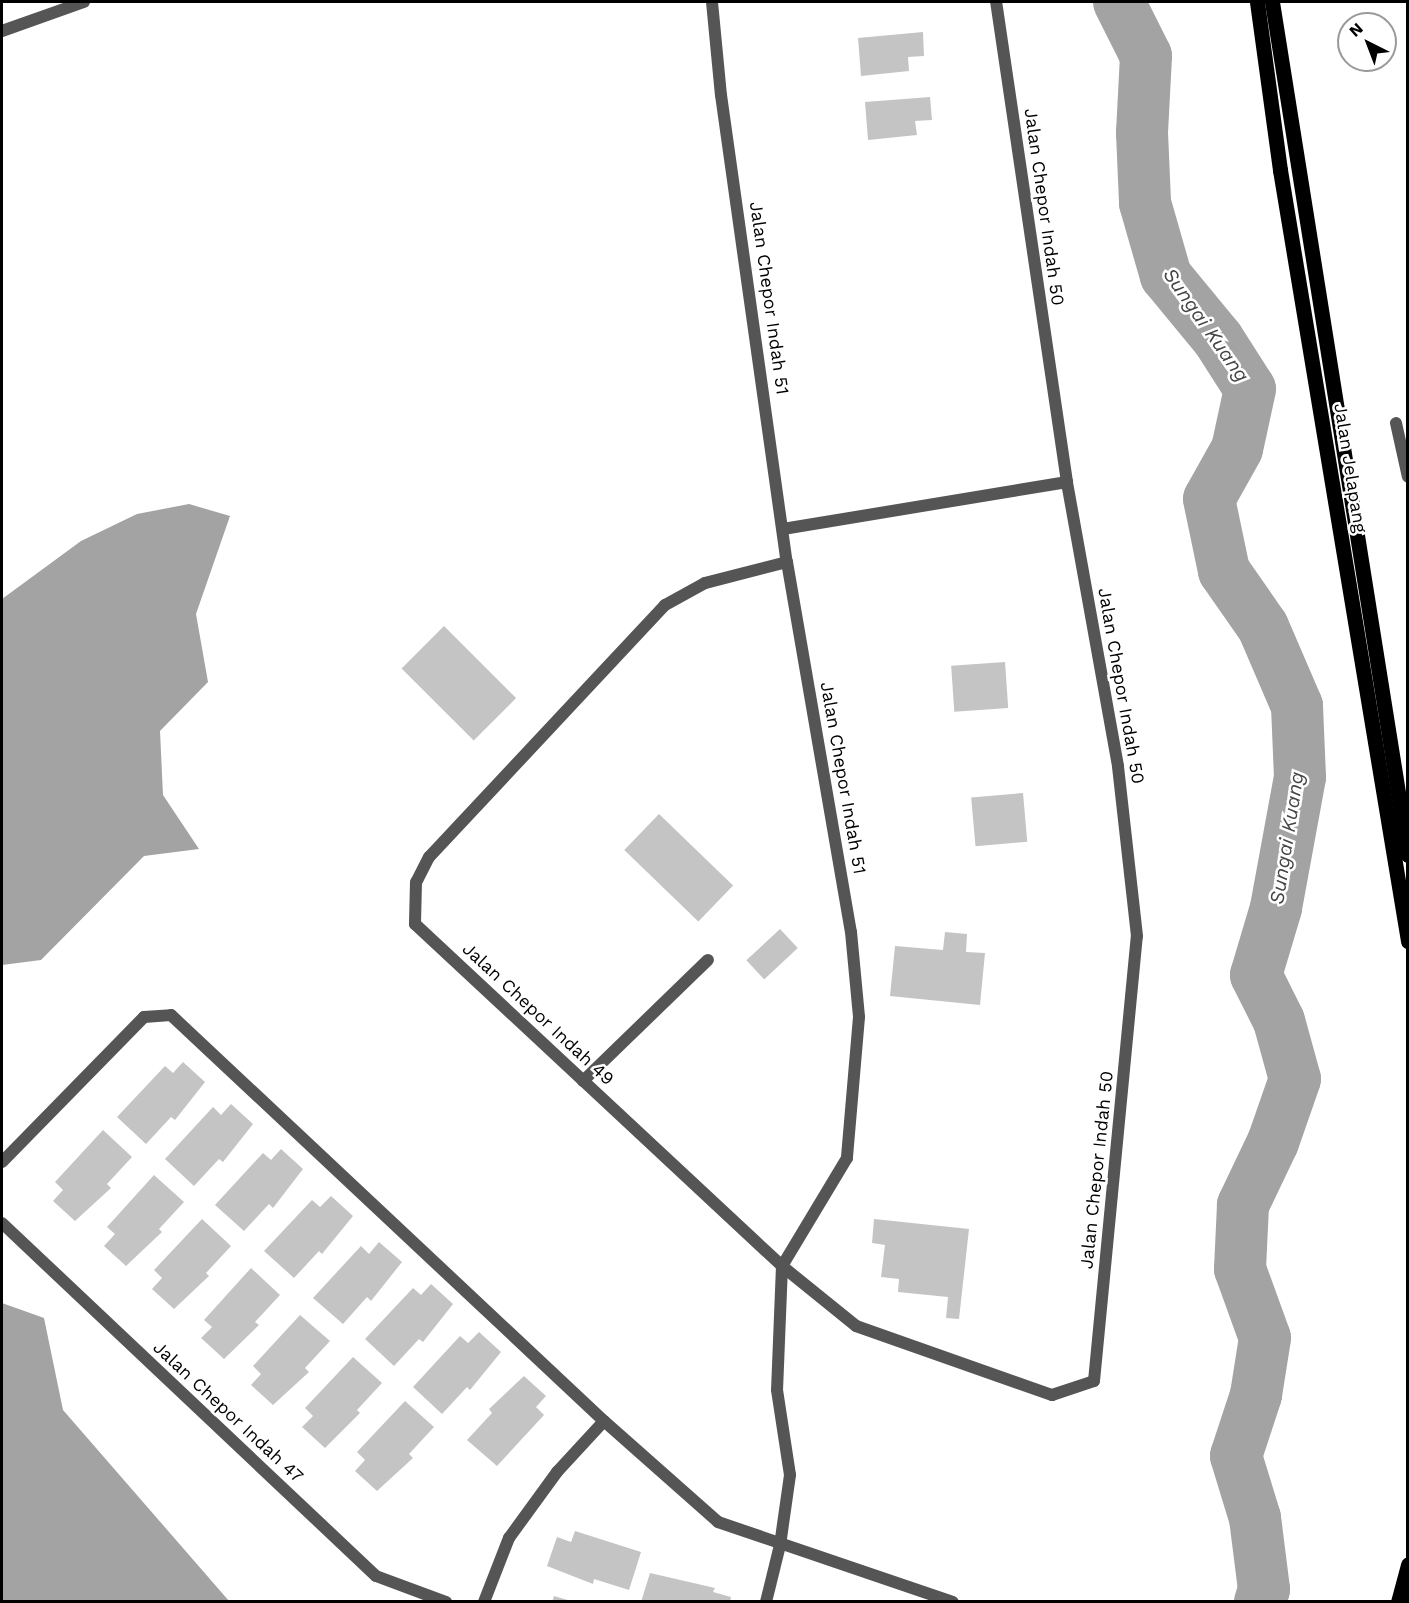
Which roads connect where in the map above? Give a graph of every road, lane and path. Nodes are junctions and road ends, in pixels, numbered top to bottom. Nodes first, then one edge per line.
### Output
1 (84, 2) edge
2 (712, 2) edge
3 (996, 2) edge
4 (1257, 2) edge
5 (1272, 2) edge
6 (2, 31) edge
7 (1396, 423) dead end
8 (1407, 477) edge
9 (1066, 482) junction
10 (783, 529) junction
11 (787, 562) junction
12 (1407, 855) edge
13 (1407, 941) edge
14 (708, 960) dead end
15 (583, 1081) junction
16 (2, 1162) edge
17 (2, 1223) edge
18 (782, 1266) junction
19 (1094, 1381) joint
20 (604, 1421) junction
21 (780, 1545) junction
22 (1407, 1564) edge
23 (446, 1602) edge
24 (484, 1602) edge
25 (766, 1602) edge
26 (953, 1602) edge
27 (1398, 1602) edge

1 - 6 street
2 - 10 street, Jalan Chepor Indah 51
3 - 9 street, Jalan Chepor Indah 50
4 - 13 main road, Jalan Jelapang
5 - 12 main road, Jalan Jelapang
7 - 8 street
9 - 10 street
9 - 19 street, Jalan Chepor Indah 50
10 - 11 street, Jalan Chepor Indah 51
11 - 15 street, Jalan Chepor Indah 49
11 - 18 street, Jalan Chepor Indah 51
14 - 15 street
15 - 18 street, Jalan Chepor Indah 49
16 - 20 street
17 - 23 street, Jalan Chepor Indah 47
18 - 19 street, Jalan Chepor Indah 49
18 - 21 street, Jalan Chepor Indah 51
20 - 21 street
20 - 24 street
21 - 25 street, Jalan Chepor Indah 51
21 - 26 street
22 - 27 main road

